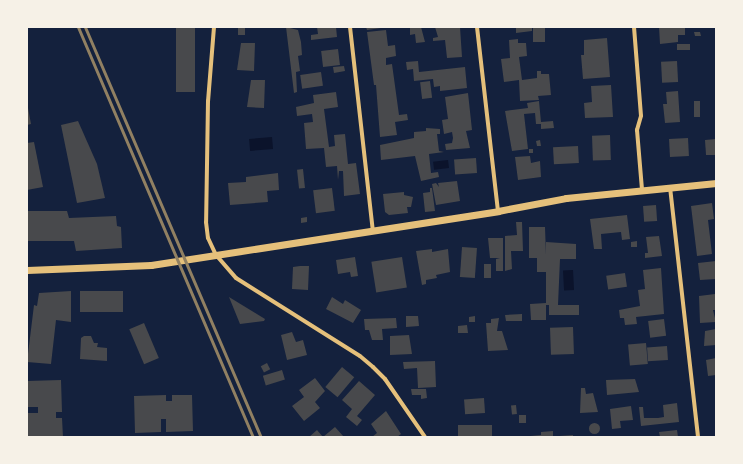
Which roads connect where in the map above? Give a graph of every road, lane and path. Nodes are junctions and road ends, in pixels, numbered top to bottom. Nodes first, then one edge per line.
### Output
1 (214, 27) edge
2 (350, 27) edge
3 (477, 27) edge
4 (634, 27) edge
5 (716, 183) edge
6 (670, 187) junction
7 (642, 190) junction
8 (498, 211) junction
9 (373, 231) junction
10 (216, 256) junction
11 (27, 270) edge
12 (425, 437) edge
13 (698, 437) edge

1 - 10 street
2 - 9 street
3 - 8 street
4 - 7 street
5 - 6 street
6 - 7 street
6 - 13 street
7 - 8 street
8 - 9 street
9 - 10 street
10 - 11 street
10 - 12 street

